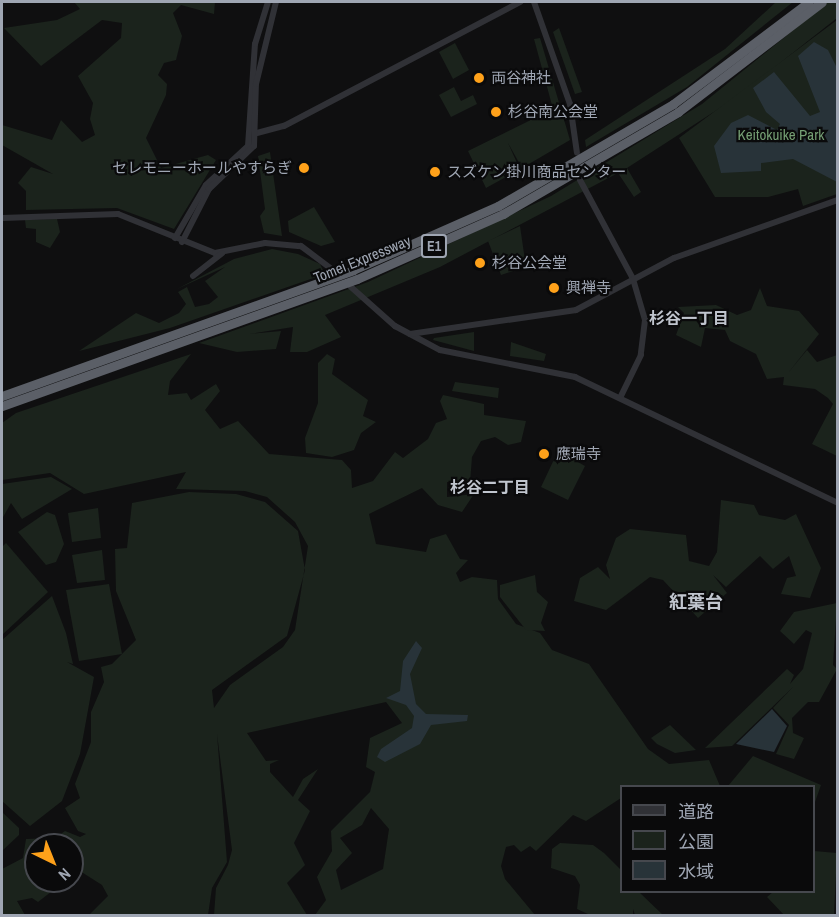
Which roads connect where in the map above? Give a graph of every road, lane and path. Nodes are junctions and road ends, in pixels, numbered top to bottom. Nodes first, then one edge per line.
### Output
1 (268, 2) edge
2 (276, 2) edge
3 (520, 2) edge
4 (534, 2) edge
5 (800, 2) edge
6 (809, 2) edge
7 (822, 2) edge
8 (715, 75) junction
9 (257, 133) junction
10 (577, 153) dead end
11 (580, 180) dead end
12 (837, 200) edge
13 (2, 218) edge
14 (175, 238) junction
15 (182, 242) junction
16 (222, 254) junction
17 (330, 268) dead end
18 (193, 276) dead end
19 (633, 279) junction
20 (351, 287) dead end
21 (409, 334) junction
22 (2, 396) edge
23 (620, 398) junction
24 (2, 406) edge
25 (837, 503) edge

1 - 14 street
2 - 9 street
3 - 9 street
4 - 10 street
5 - 8 highway
6 - 8 highway, Tomei Expressway / E1
7 - 24 highway, Tomei Expressway / E1
8 - 22 highway, Tomei Expressway / E1
9 - 15 street
11 - 19 street
12 - 19 street
13 - 14 street
14 - 15 street
15 - 16 street
16 - 17 street
16 - 18 street
19 - 21 street
19 - 23 street
20 - 21 street
21 - 23 street
23 - 25 street

